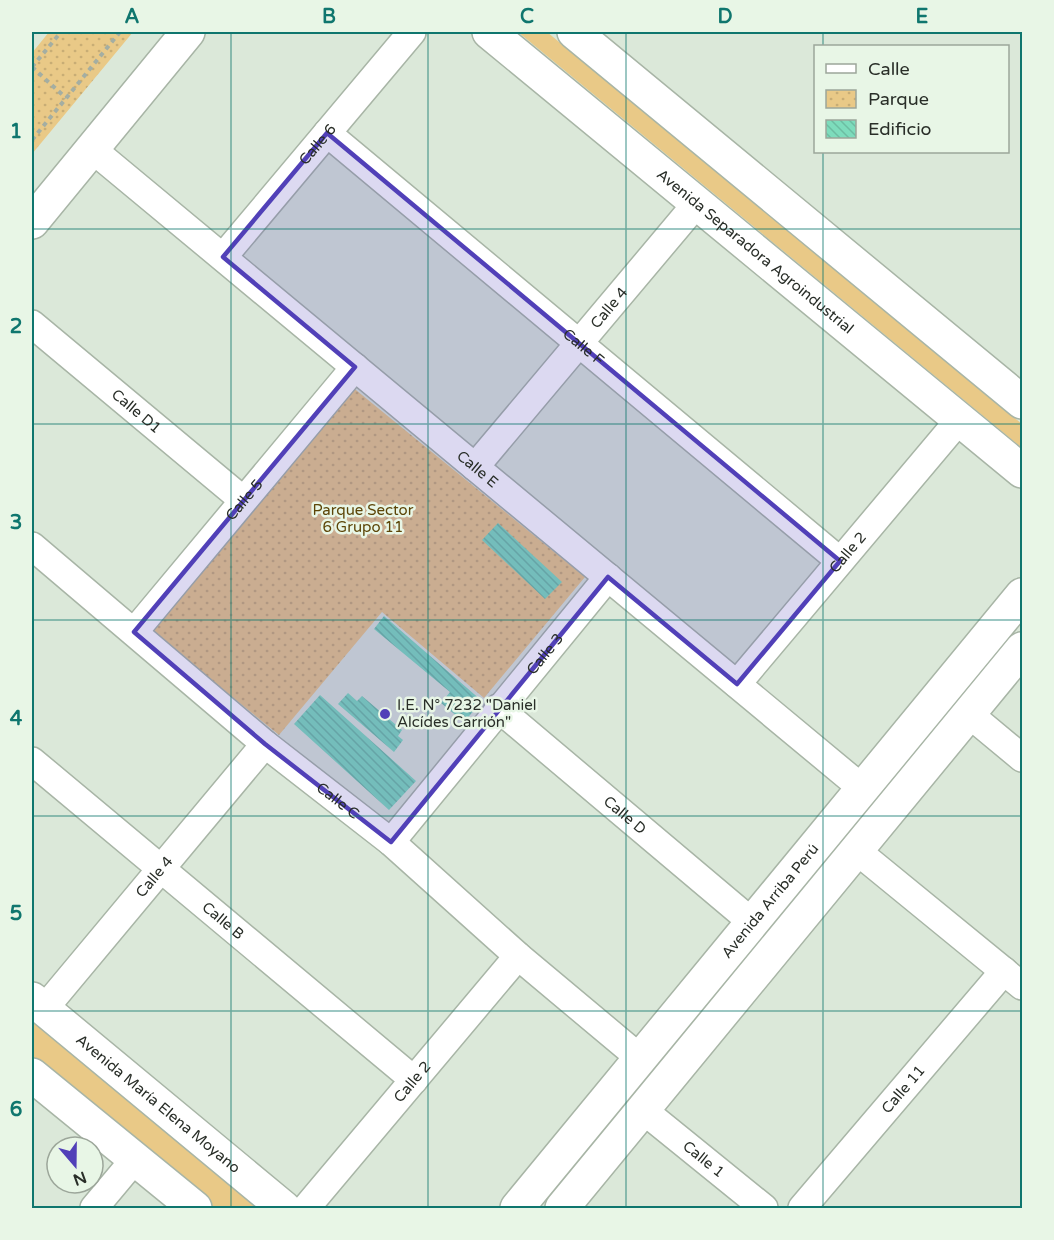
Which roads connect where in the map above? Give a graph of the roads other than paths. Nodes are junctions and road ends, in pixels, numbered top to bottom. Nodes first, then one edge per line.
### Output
1 (188, 32) edge
2 (412, 32) edge
3 (489, 32) edge
4 (574, 32) edge
5 (327, 133) junction
6 (92, 148) junction
7 (697, 203) junction
8 (32, 222) edge
9 (223, 257) junction
10 (32, 324) edge
11 (579, 344) junction
12 (355, 367) junction
13 (1023, 402) edge
14 (960, 419) junction
15 (475, 467) junction
16 (1023, 471) edge
17 (243, 500) junction
18 (32, 546) edge
19 (840, 561) junction
20 (608, 577) junction
21 (1023, 595) edge
22 (134, 632) junction
23 (1023, 649) edge
24 (737, 684) junction
25 (498, 708) junction
26 (969, 714) junction
27 (265, 744) junction
28 (1023, 758) edge
29 (32, 761) edge
30 (863, 789) junction
31 (391, 842) junction
32 (856, 851) junction
33 (160, 869) junction
34 (753, 923) junction
35 (518, 956) junction
36 (1013, 979) edge
37 (38, 1004) edge
38 (640, 1059) junction
39 (32, 1075) edge
40 (414, 1080) junction
41 (643, 1110) junction
42 (135, 1159) junction
43 (94, 1209) edge
44 (195, 1209) edge
45 (284, 1209) edge
46 (306, 1209) edge
47 (517, 1209) edge
48 (562, 1209) edge
49 (764, 1209) edge
50 (802, 1209) edge

1 - 6 street
2 - 5 street, Calle 6
3 - 7 street, Avenida Separadora Agroindustrial
4 - 13 street
5 - 9 street, Calle 6
5 - 11 street, Calle F
6 - 8 street
6 - 9 street, Calle E
7 - 11 street, Calle 4
7 - 14 street, Avenida Separadora Agroindustrial
9 - 12 street, Calle E
10 - 17 street, Calle D1
11 - 15 street, Calle 4
11 - 19 street, Calle F
12 - 15 street, Calle E
12 - 17 street, Calle 5
14 - 16 street, Avenida Separadora Agroindustrial
14 - 19 street, Calle 2
15 - 20 street, Calle E
17 - 22 street, Calle 5
18 - 22 street, Calle C
19 - 24 street, Calle 2
20 - 24 street, Calle E
20 - 25 street, Calle 3
21 - 30 street, Avenida Arriba Perú
22 - 27 street, Calle C
23 - 26 street
24 - 30 street, Calle E
25 - 31 street, Calle 3
25 - 34 street, Calle D
26 - 28 street
26 - 32 street
27 - 31 street, Calle C
27 - 33 street, Calle 4
29 - 33 street, Calle B
30 - 34 street, Avenida Arriba Perú
31 - 35 street, Calle C
32 - 36 street
32 - 41 street
33 - 37 street, Calle 4
33 - 40 street, Calle B
34 - 38 street, Avenida Arriba Perú
35 - 38 street, Calle C
35 - 40 street, Calle 2
36 - 50 street, Calle 11
37 - 45 street, Avenida María Elena Moyano
38 - 47 street, Avenida Arriba Perú
39 - 42 street
40 - 46 street, Calle 2
41 - 48 street
41 - 49 street, Calle 1
42 - 43 street
42 - 44 street

